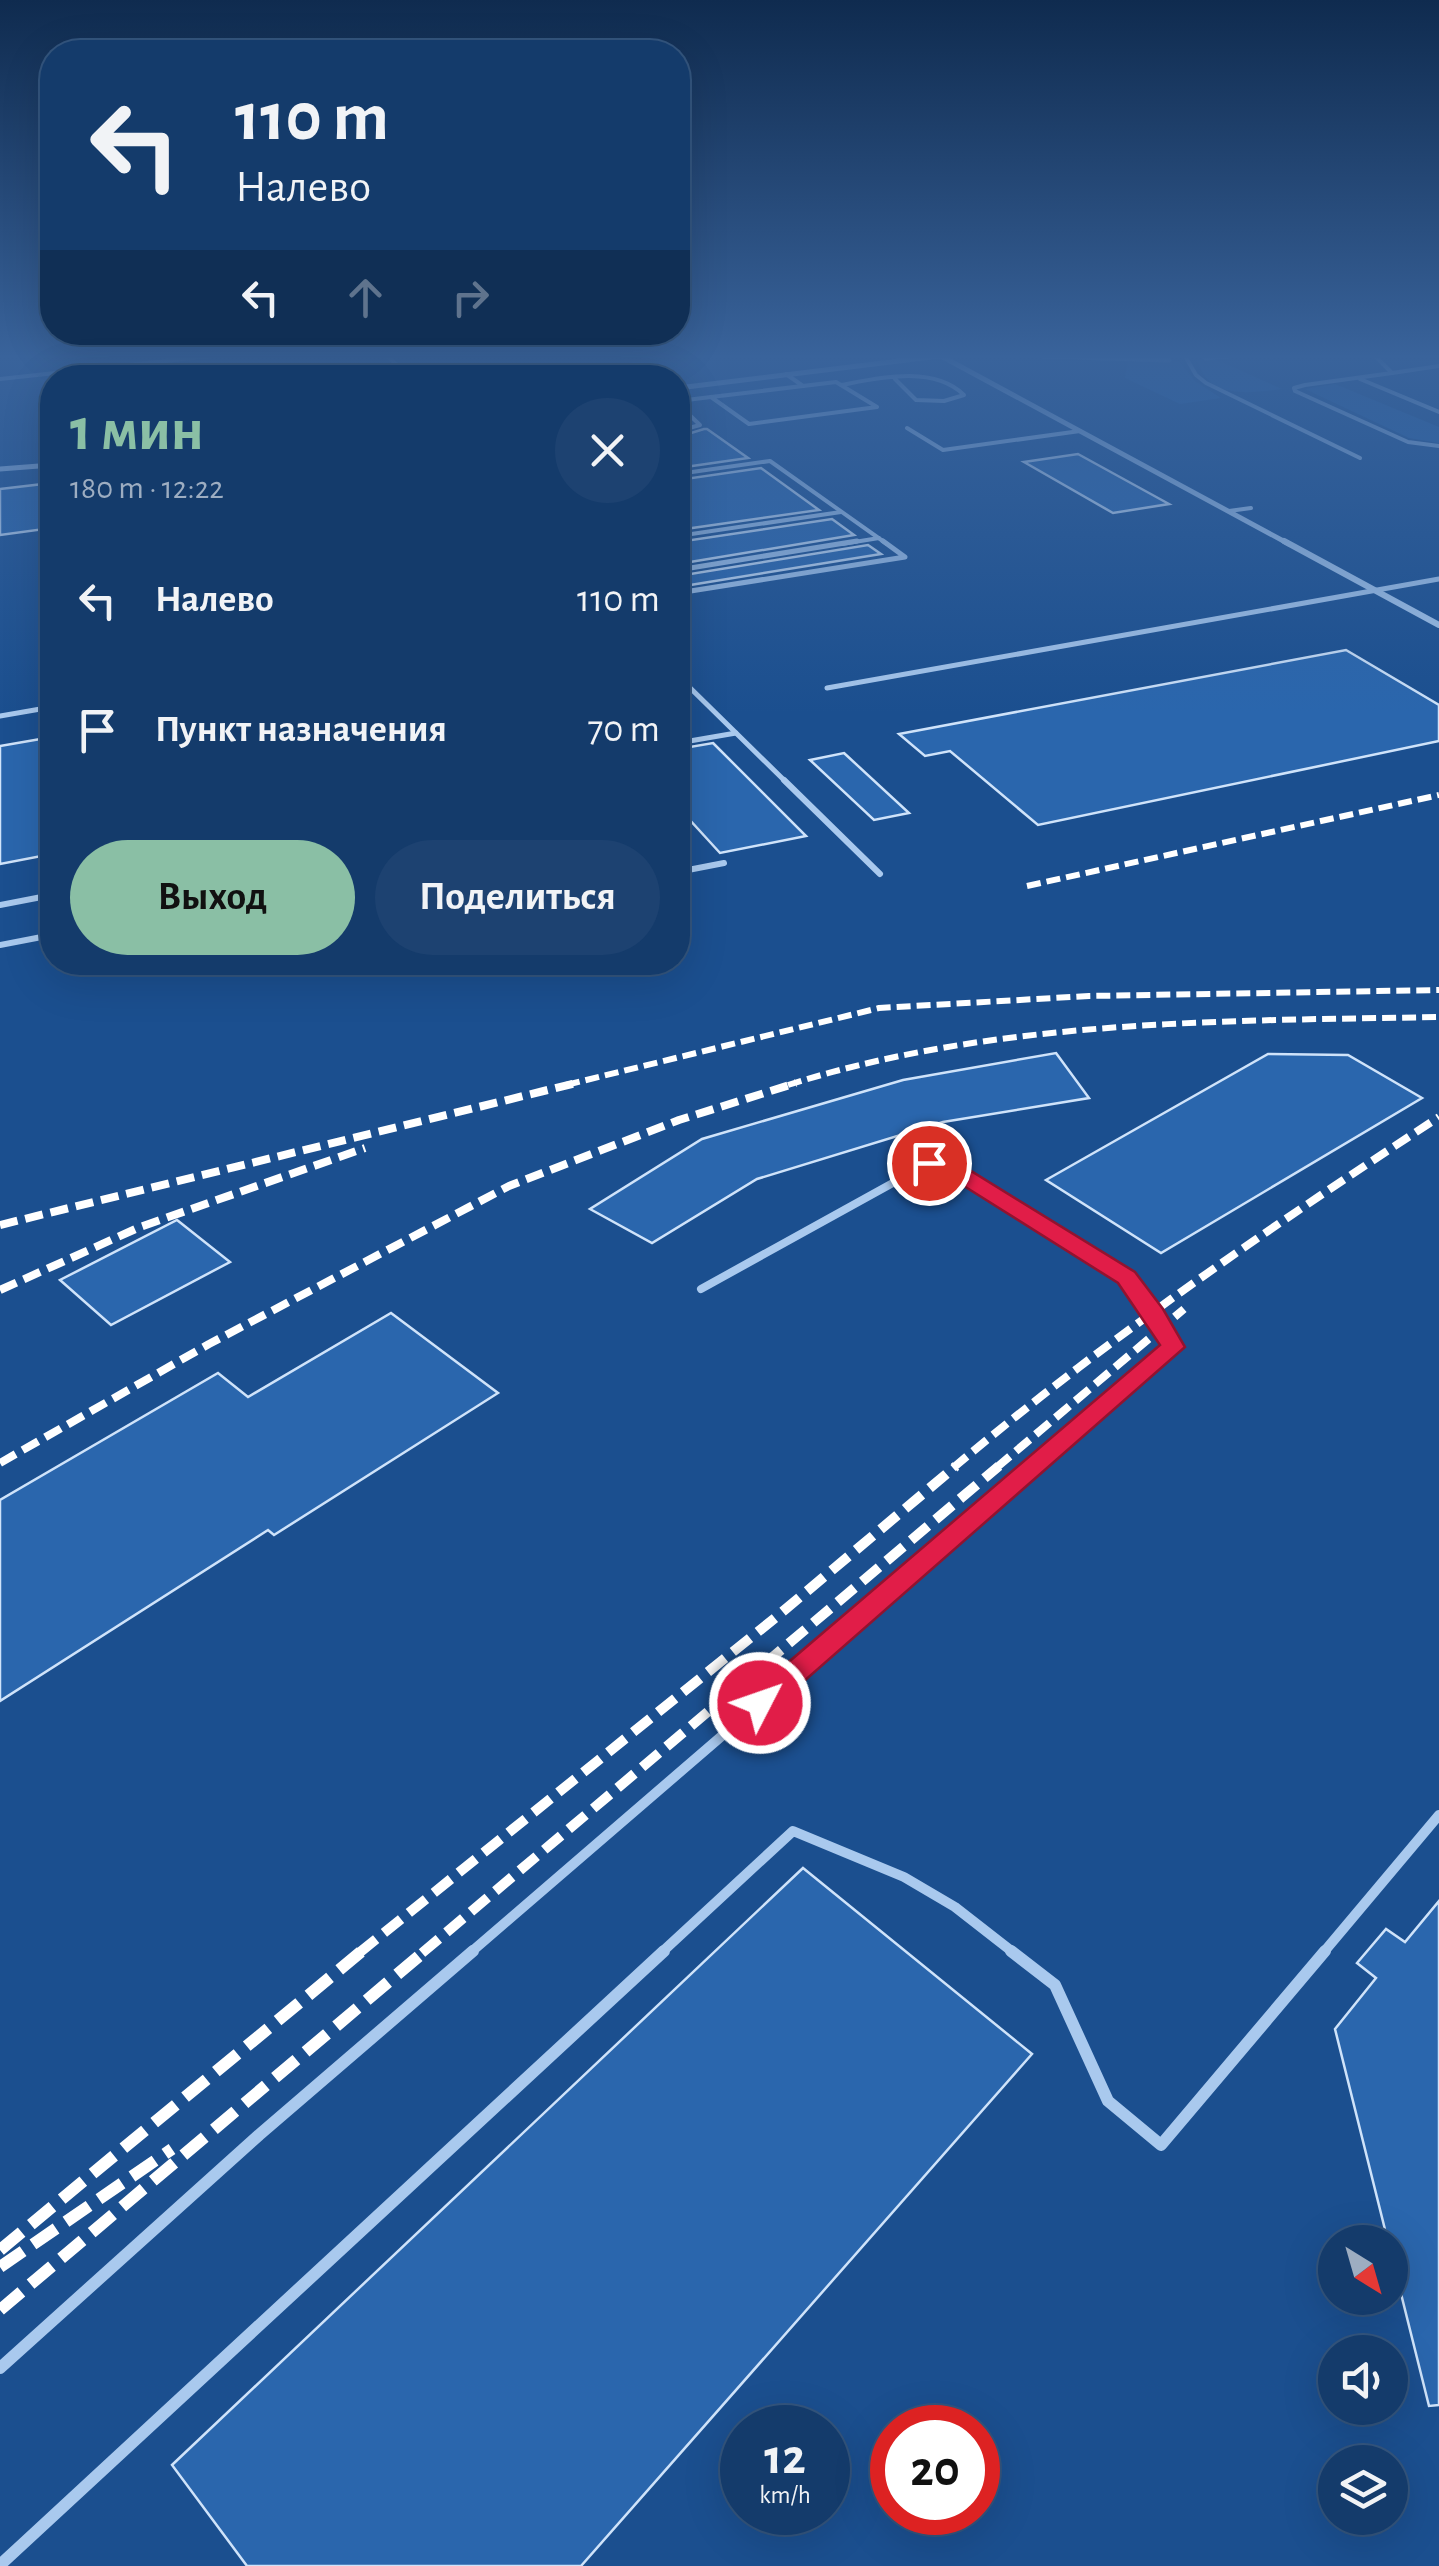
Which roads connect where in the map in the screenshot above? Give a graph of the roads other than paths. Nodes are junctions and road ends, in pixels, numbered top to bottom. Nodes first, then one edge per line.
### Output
1 (788, 474) edge
2 (1159, 474) edge
3 (1250, 508) dead end
4 (1228, 511) junction
5 (842, 512) junction
6 (690, 534) edge
7 (879, 538) junction
8 (690, 568) edge
9 (1439, 579) edge
10 (1374, 590) junction
11 (690, 591) edge
12 (1439, 625) edge
13 (690, 688) edge
14 (827, 688) dead end
15 (40, 709) edge
16 (0, 716) edge
17 (736, 733) junction
18 (690, 742) edge
19 (724, 863) dead end
20 (690, 870) edge
21 (880, 874) dead end
22 (40, 897) edge
23 (0, 905) edge
24 (40, 937) edge
25 (0, 945) edge
26 (701, 1289) dead end
27 (1439, 1815) edge
28 (0, 2368) edge
29 (0, 2565) edge

1 - 5 lane
2 - 4 street
3 - 4 lane
4 - 10 street
5 - 6 lane
5 - 7 lane
7 - 8 lane
7 - 11 lane
9 - 10 lane
10 - 12 street
10 - 14 lane
13 - 17 lane
15 - 16 lane
17 - 18 lane
17 - 21 lane
19 - 20 lane
22 - 23 lane
24 - 25 lane
26 - 28 lane
27 - 29 lane

